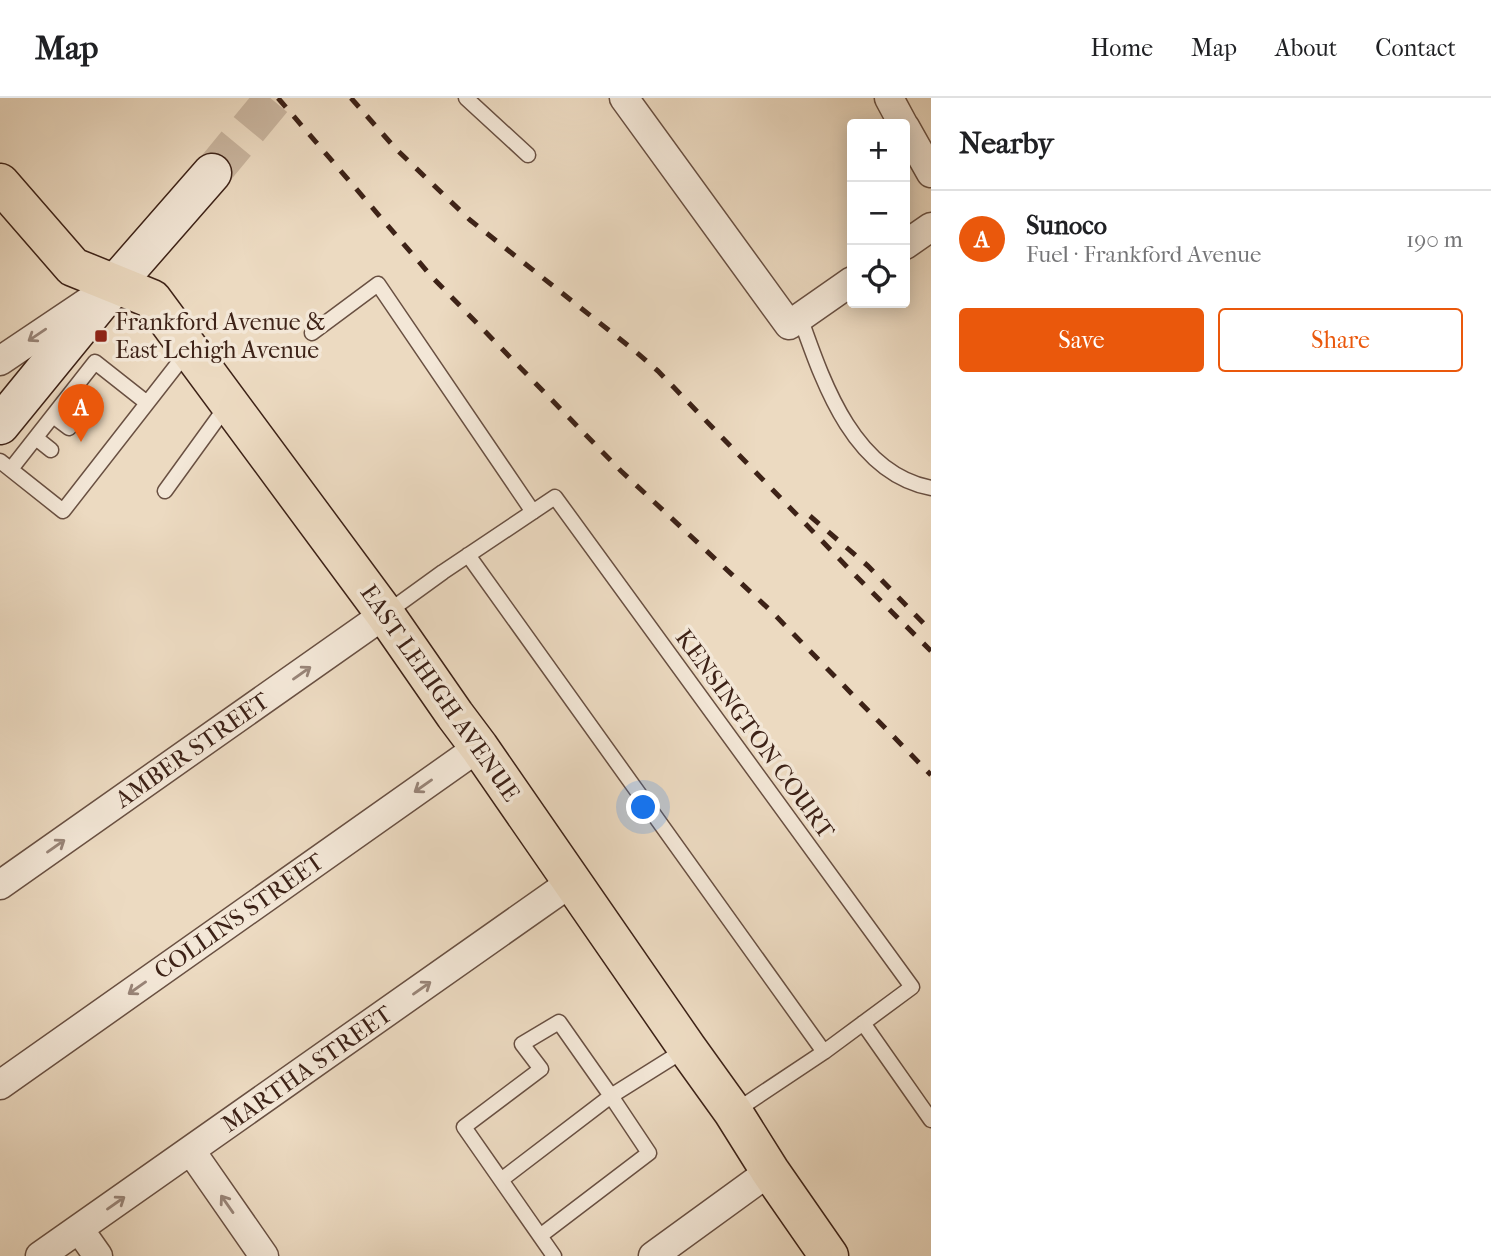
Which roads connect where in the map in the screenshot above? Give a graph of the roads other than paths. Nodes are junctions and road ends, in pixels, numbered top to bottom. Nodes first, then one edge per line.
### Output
1 (624, 98) edge
2 (889, 98) edge
3 (473, 100) edge
4 (901, 119) edge
5 (910, 136) edge
6 (528, 155) dead end
7 (212, 173) tunnel mouth
8 (931, 173) edge
9 (0, 183) edge
10 (931, 228) edge
11 (910, 242) edge
12 (115, 284) junction
13 (847, 285) edge
14 (795, 321) junction
15 (312, 333) dead end
16 (189, 349) junction
17 (0, 361) edge
18 (74, 389) junction
19 (90, 402) dead end
20 (147, 403) junction
21 (229, 403) junction
22 (53, 416) junction
23 (0, 425) edge
24 (69, 428) dead end
25 (36, 438) junction
26 (51, 450) dead end
27 (5, 465) edge
28 (931, 488) edge
29 (164, 491) dead end
30 (533, 512) junction
31 (468, 555) junction
32 (385, 614) junction
33 (479, 747) junction
34 (573, 881) junction
35 (0, 885) edge
36 (863, 1023) junction
37 (687, 1048) junction
38 (824, 1052) junction
39 (0, 1085) edge
40 (611, 1096) junction
41 (733, 1112) junction
42 (931, 1120) edge
43 (191, 1151) junction
44 (770, 1171) junction
45 (501, 1180) junction
46 (79, 1229) junction
47 (541, 1236) junction
48 (40, 1256) edge
49 (98, 1256) edge
50 (264, 1256) edge
51 (554, 1256) edge
52 (653, 1256) edge
53 (830, 1256) edge

1 - 14 street
2 - 4 street
3 - 6 lane
5 - 8 street
7 - 12 main road
9 - 12 main road, EAST LEHIGH AVENUE
10 - 11 street
12 - 16 main road, EAST LEHIGH AVENUE
12 -> 17 street
12 - 23 main road
13 - 14 street
14 - 28 lane
15 - 30 lane
16 - 20 lane
16 - 21 main road, EAST LEHIGH AVENUE
18 - 19 lane
18 - 20 lane
18 - 22 lane
20 - 27 lane
21 - 29 lane
21 - 32 main road, EAST LEHIGH AVENUE
22 - 24 lane
22 - 25 lane
25 - 26 lane
25 - 27 lane
30 - 31 lane, KENSINGTON COURT
30 - 36 lane, KENSINGTON COURT
31 - 32 lane, KENSINGTON COURT
31 - 38 lane
32 - 33 main road, EAST LEHIGH AVENUE
35 -> 32 street, AMBER STREET
33 - 34 main road, EAST LEHIGH AVENUE
33 -> 39 street, COLLINS STREET
34 - 37 main road, EAST LEHIGH AVENUE
43 -> 34 street, MARTHA STREET
36 - 38 lane, KENSINGTON COURT
36 - 42 lane
37 - 40 lane
37 - 41 main road, EAST LEHIGH AVENUE
38 - 41 lane, KENSINGTON COURT
40 - 45 lane
40 - 45 lane
40 - 47 lane
41 - 44 main road, EAST LEHIGH AVENUE
46 -> 43 street, MARTHA STREET
50 -> 43 street
44 - 52 street
44 - 53 main road, EAST LEHIGH AVENUE
45 - 47 lane
46 - 48 street, MARTHA STREET
46 - 49 street
47 - 51 lane

